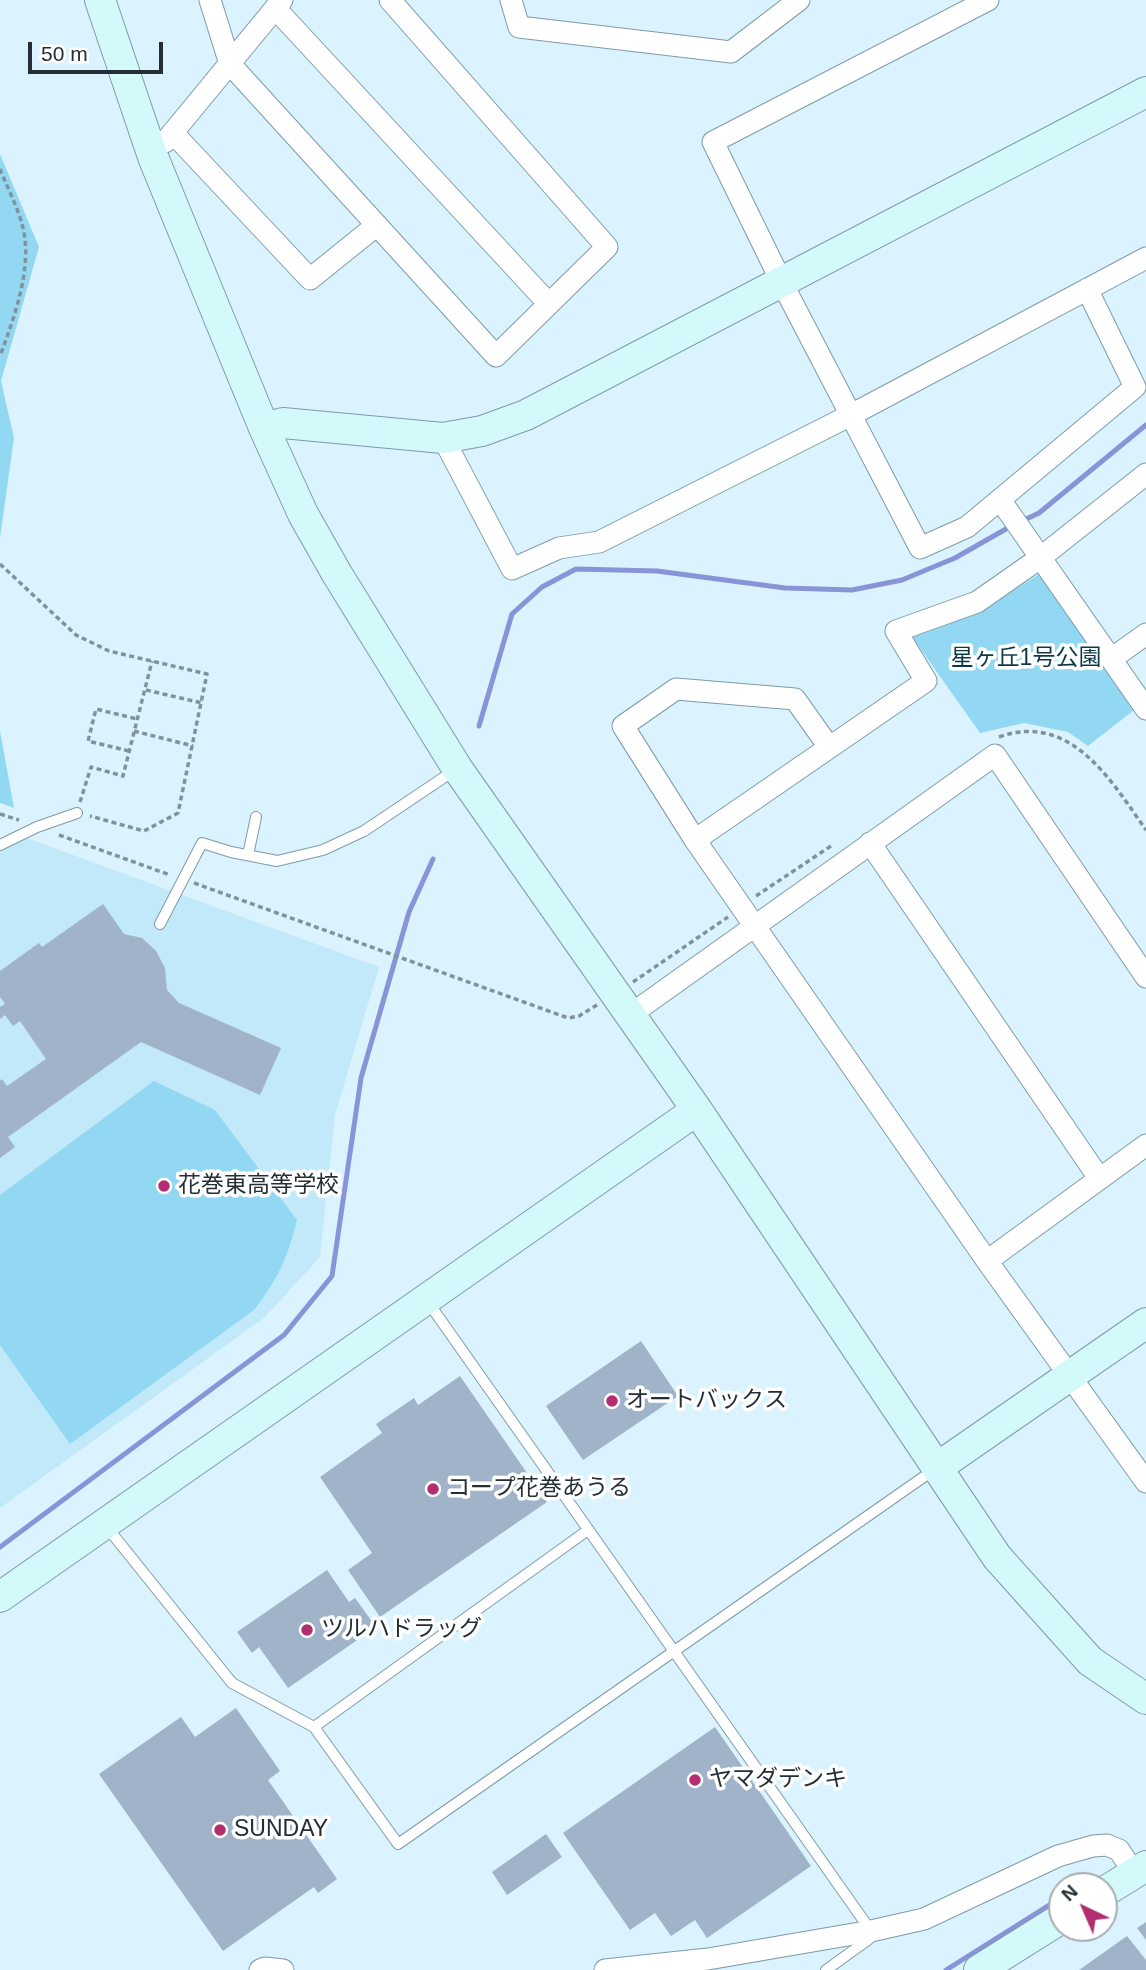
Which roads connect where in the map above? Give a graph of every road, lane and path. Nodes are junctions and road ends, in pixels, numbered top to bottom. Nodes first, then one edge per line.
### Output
1 (100, 0) edge
2 (210, 0) edge
3 (390, 0) edge
4 (511, 0) edge
5 (799, 0) edge
6 (988, 0) edge
7 (278, 4) edge
8 (230, 64) junction
9 (1146, 92) edge
10 (173, 133) junction
11 (153, 157) junction
12 (0, 169) edge
13 (377, 225) junction
14 (1146, 258) edge
15 (782, 283) junction
16 (1087, 289) junction
17 (549, 304) junction
18 (0, 356) edge
19 (851, 415) junction
20 (264, 428) junction
21 (443, 438) junction
22 (1146, 474) edge
23 (1001, 501) junction
24 (1040, 558) junction
25 (0, 565) edge
26 (1146, 635) edge
27 (1111, 659) junction
28 (152, 661) junction
29 (145, 690) junction
30 (202, 703) junction
31 (1146, 709) edge
32 (137, 719) junction
33 (134, 731) junction
34 (193, 746) junction
35 (829, 747) junction
36 (129, 751) junction
37 (457, 768) junction
38 (77, 813) junction
39 (256, 817) dead end
40 (695, 840) junction
41 (870, 843) junction
42 (0, 845) edge
43 (248, 855) junction
44 (160, 924) dead end
45 (754, 925) junction
46 (370, 947) dead end
47 (414, 962) dead end
48 (1146, 977) edge
49 (629, 1015) junction
50 (697, 1110) junction
51 (1146, 1145) edge
52 (1099, 1178) junction
53 (987, 1261) junction
54 (426, 1300) junction
55 (1146, 1323) edge
56 (1069, 1377) junction
57 (938, 1467) junction
58 (1146, 1482) edge
59 (104, 1524) junction
60 (589, 1530) junction
61 (0, 1597) edge
62 (674, 1651) junction
63 (1146, 1699) edge
64 (314, 1727) junction
65 (1140, 1870) edge
66 (1118, 1883) edge
67 (1048, 1927) edge
68 (871, 1931) junction
69 (260, 1970) edge
70 (283, 1970) edge
71 (605, 1970) edge
72 (826, 1970) edge
73 (979, 1970) edge

1 - 11 street
2 - 8 street
3 - 17 street
4 - 5 street
6 - 15 street
7 - 8 street
7 - 17 street
8 - 10 street
8 - 13 street
9 - 15 street
10 - 11 street
10 - 13 street
11 - 20 street
12 - 18 path
13 - 17 street
14 - 16 street
15 - 19 street
15 - 21 street
16 - 19 street
16 - 23 street
19 - 21 street
19 - 23 street
20 - 21 street
20 - 37 street
22 - 24 street
23 - 24 street
24 - 27 street
24 - 35 street
25 - 28 path
26 - 27 street
27 - 31 street
28 - 29 path
28 - 30 path
29 - 30 path
29 - 32 path
30 - 34 path
32 - 33 path
32 - 36 path
33 - 34 path
33 - 36 path
34 - 38 path
35 - 40 street
35 - 40 street
36 - 38 path
37 - 43 lane
37 - 49 street
38 - 42 lane
39 - 43 lane
40 - 45 street
41 - 45 street
41 - 48 street
41 - 52 street
43 - 44 lane
45 - 49 street
45 - 53 street
46 - 47 path
49 - 50 street
50 - 54 street
50 - 57 street
51 - 52 street
52 - 53 street
53 - 56 street
54 - 59 street
54 - 60 lane
55 - 56 street
56 - 57 street
56 - 58 street
57 - 62 lane
57 - 63 street
59 - 61 street
59 - 64 lane
60 - 62 lane
60 - 64 lane
62 - 64 lane
62 - 68 lane
65 - 66 street
65 - 68 street
67 - 73 street
68 - 71 street
68 - 72 lane
69 - 70 street

